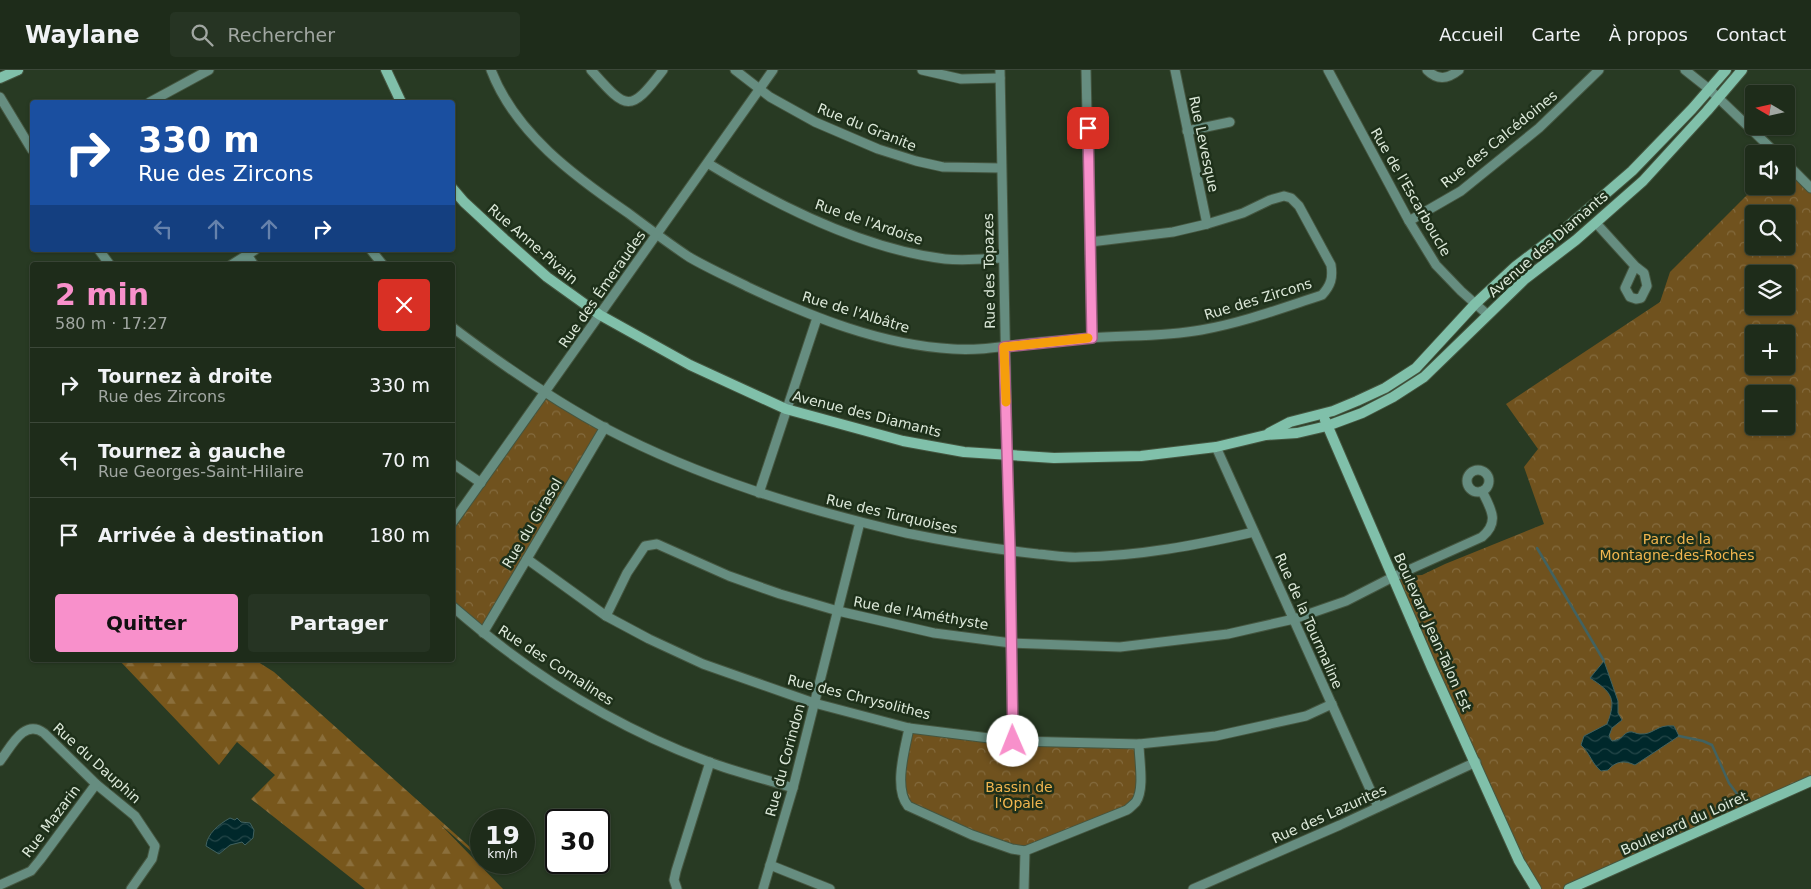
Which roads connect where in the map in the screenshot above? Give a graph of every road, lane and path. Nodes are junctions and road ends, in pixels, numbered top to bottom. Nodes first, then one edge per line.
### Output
1 (18, 70) edge
2 (209, 70) edge
3 (386, 70) edge
4 (490, 70) edge
5 (591, 70) edge
6 (663, 70) edge
7 (735, 70) edge
8 (774, 70) edge
9 (922, 70) edge
10 (1086, 70) edge
11 (1175, 70) edge
12 (1328, 70) edge
13 (1427, 70) edge
14 (1459, 70) edge
15 (1599, 70) edge
16 (1685, 70) edge
17 (1726, 70) edge
18 (1742, 70) edge
19 (1000, 74) edge
20 (0, 78) edge
21 (760, 89) junction
22 (1709, 89) junction
23 (0, 97) edge
24 (1719, 98) junction
25 (154, 100) edge
26 (400, 100) edge
27 (1230, 122) dead end
28 (1187, 132) junction
29 (1768, 145) edge
30 (30, 147) edge
31 (708, 164) junction
32 (1001, 168) junction
33 (1795, 172) edge
34 (1811, 188) edge
35 (455, 192) edge
36 (1409, 222) junction
37 (1596, 223) junction
38 (1207, 224) junction
39 (658, 234) junction
40 (1090, 242) junction
41 (251, 252) edge
42 (372, 252) edge
43 (1002, 258) junction
44 (236, 262) edge
45 (380, 262) edge
46 (1635, 266) dead end
47 (1475, 304) junction
48 (600, 315) junction
49 (1488, 315) junction
50 (817, 318) junction
51 (455, 329) edge
52 (1092, 338) junction
53 (1004, 347) junction
54 (546, 392) junction
55 (786, 409) junction
56 (1323, 414) junction
57 (1327, 426) junction
58 (605, 428) junction
59 (1266, 435) junction
60 (1216, 447) junction
61 (1007, 456) junction
62 (455, 466) edge
63 (481, 483) junction
64 (1482, 491) dead end
65 (759, 493) junction
66 (455, 519) edge
67 (860, 522) junction
68 (1254, 532) junction
69 (1010, 551) junction
70 (527, 559) junction
71 (1393, 577) junction
72 (455, 609) edge
73 (838, 611) junction
74 (606, 616) junction
75 (1294, 618) junction
76 (483, 633) junction
77 (1011, 643) junction
78 (814, 703) junction
79 (1332, 704) junction
80 (909, 728) junction
81 (1013, 741) junction
82 (1140, 744) junction
83 (0, 761) edge
84 (710, 762) junction
85 (1476, 762) junction
86 (1811, 781) edge
87 (96, 784) junction
88 (792, 788) junction
89 (1378, 807) junction
90 (1025, 851) junction
91 (1520, 861) junction
92 (770, 865) junction
93 (0, 885) edge
94 (131, 889) edge
95 (677, 889) edge
96 (764, 889) edge
97 (830, 889) edge
98 (1024, 889) edge
99 (1193, 889) edge
100 (1528, 889) edge
101 (1536, 889) edge
102 (1569, 889) edge

1 - 20 street
2 - 25 street
3 - 26 street
4 - 39 street, Rue de l'Albâtre
5 - 6 street
7 - 21 street, Rue du Granite
8 - 21 street, Rue des Émeraudes
9 - 19 street
10 - 40 street
11 - 28 street, Rue Levesque
12 - 36 street, Rue de l'Escarboucle
13 - 14 street
15 - 36 street, Rue des Calcédoines
16 - 22 street
17 - 22 street, Avenue des Diamants
18 - 24 street, Avenue des Diamants
19 - 32 street, Rue des Topazes
21 - 31 street, Rue des Émeraudes
21 - 32 street, Rue du Granite
22 - 24 street
22 - 47 street, Avenue des Diamants
23 - 30 street
24 - 29 street
24 - 37 street, Avenue des Diamants
27 - 28 street
28 - 38 street, Rue Levesque
31 - 39 street, Rue des Émeraudes
31 - 43 street, Rue de l'Ardoise
32 - 43 street, Rue des Topazes
33 - 34 street
35 - 48 street, Rue Anne-Pivain
36 - 47 street, Rue de l'Escarboucle
37 - 46 street
37 - 49 street, Avenue des Diamants
38 - 40 street, Rue des Zircons
38 - 52 street, Rue des Zircons
39 - 48 street, Rue des Émeraudes
39 - 50 street, Rue de l'Albâtre
40 - 52 street
41 - 44 street
42 - 45 street
43 - 53 street, Rue des Topazes
47 - 49 street, Rue de l'Escarboucle
47 - 56 street, Avenue des Diamants
48 - 54 street, Rue des Émeraudes
48 - 55 street, Avenue des Diamants
49 - 57 street, Avenue des Diamants
50 - 53 street, Rue de l'Albâtre
50 - 55 street
51 - 54 street, Rue des Turquoises
52 - 53 street, Rue des Zircons
53 - 61 street, Rue des Topazes
54 - 58 street, Rue des Turquoises
54 - 63 street, Rue des Émeraudes
55 - 61 street, Avenue des Diamants
55 - 65 street
56 - 57 street, Boulevard Jean-Talon Est
56 - 59 street, Avenue des Diamants
57 - 59 street, Avenue des Diamants
57 - 71 street, Boulevard Jean-Talon Est
58 - 65 street, Rue des Turquoises
58 - 70 street, Rue du Girasol
59 - 60 street, Avenue des Diamants
60 - 61 street, Avenue des Diamants
60 - 68 street, Rue de la Tourmaline
61 - 69 street, Rue des Topazes
62 - 63 street
63 - 66 street, Rue des Émeraudes
64 - 71 street, Rue de l'Améthyste
65 - 67 street, Rue des Turquoises
67 - 69 street, Rue des Turquoises
67 - 73 street, Rue du Corindon
68 - 69 street, Rue des Turquoises
68 - 75 street, Rue de la Tourmaline
69 - 77 street, Rue des Topazes
70 - 74 street, Rue des Chrysolithes
70 - 76 street, Rue du Girasol
71 - 75 street, Rue de l'Améthyste
71 - 85 street, Boulevard Jean-Talon Est
72 - 76 street, Rue des Cornalines
73 - 74 street, Rue de l'Améthyste
73 - 77 street, Rue de l'Améthyste
73 - 78 street, Rue du Corindon
74 - 78 street, Rue des Chrysolithes
75 - 77 street, Rue de l'Améthyste
75 - 79 street, Rue de la Tourmaline
76 - 84 street, Rue des Cornalines
77 - 81 street, Rue des Topazes
78 - 80 street, Rue des Chrysolithes
78 - 88 street, Rue du Corindon
79 - 82 street, Rue des Chrysolithes
79 - 89 street, Rue de la Tourmaline
80 - 81 street, Rue des Chrysolithes
80 - 90 street
81 - 82 street, Rue des Chrysolithes
82 - 90 street
83 - 87 street, Rue du Dauphin
84 - 88 street, Rue des Cornalines
84 - 95 street
85 - 89 street, Rue des Lazurites
85 - 91 street, Boulevard Jean-Talon Est
86 - 102 street, Boulevard du Loiret
87 - 93 street, Rue Mazarin
87 - 94 street, Rue du Dauphin
88 - 92 street, Rue du Corindon
89 - 99 street, Rue des Lazurites
90 - 98 street
91 - 100 street, Boulevard Jean-Talon Est
91 - 101 street, Boulevard Jean-Talon Est
92 - 96 street, Rue du Corindon
92 - 97 street

